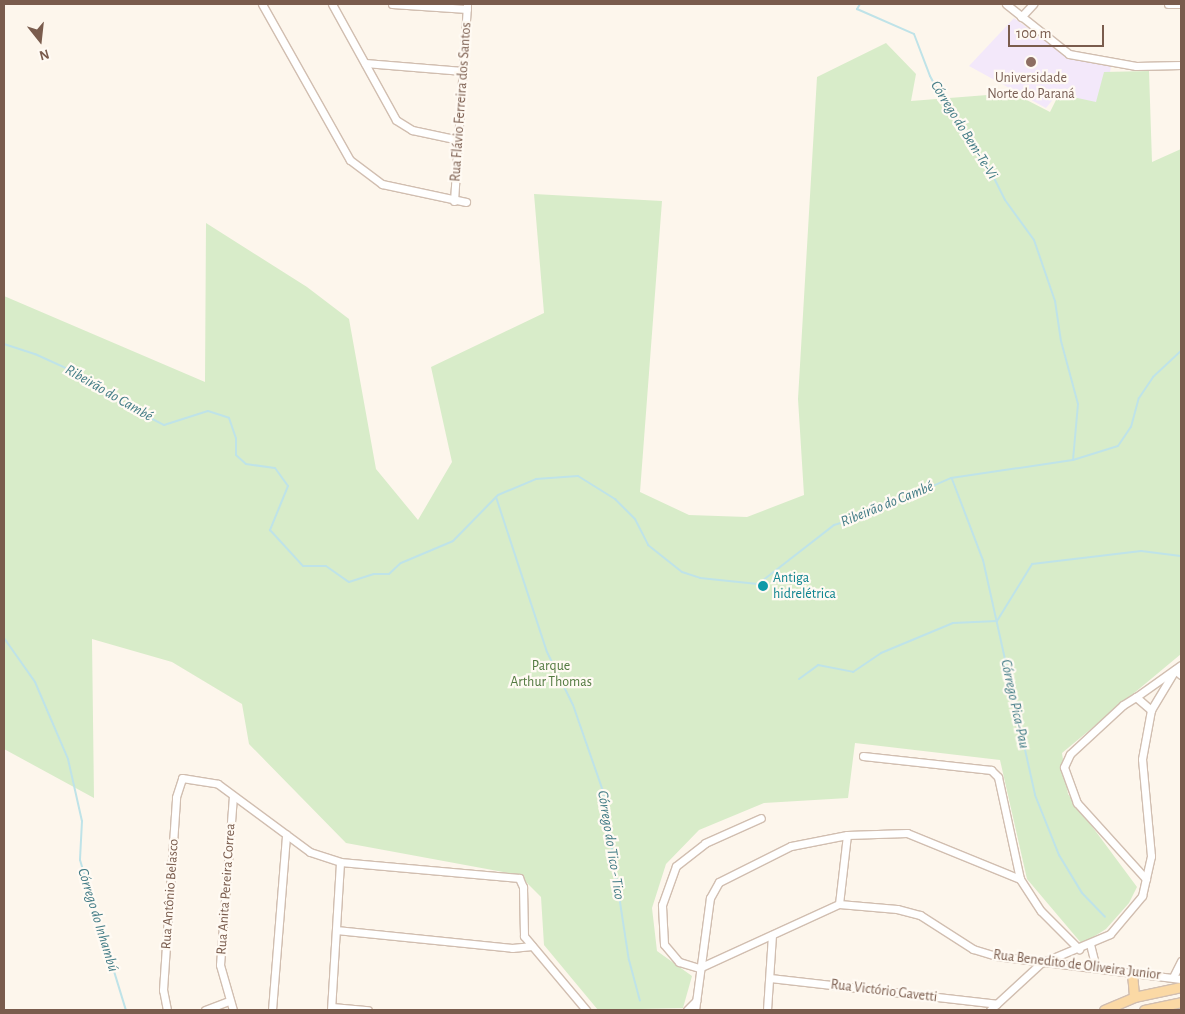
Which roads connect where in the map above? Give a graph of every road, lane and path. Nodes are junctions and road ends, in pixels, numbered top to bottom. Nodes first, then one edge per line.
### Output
1 (262, 4) edge
2 (332, 4) edge
3 (392, 4) edge
4 (1006, 4) edge
5 (1033, 4) edge
6 (1168, 4) edge
7 (1181, 4) edge
8 (467, 7) edge
9 (1022, 17) junction
10 (365, 63) junction
11 (1181, 65) edge
12 (463, 72) junction
13 (459, 140) junction
14 (454, 201) junction
15 (466, 202) dead end
16 (1179, 670) edge
17 (1136, 696) junction
18 (1151, 710) junction
19 (863, 756) dead end
20 (232, 796) junction
21 (760, 818) dead end
22 (286, 835) junction
23 (847, 835) junction
24 (340, 862) junction
25 (1146, 878) junction
26 (1020, 879) junction
27 (839, 904) junction
28 (336, 930) junction
29 (772, 935) junction
30 (1090, 944) junction
31 (532, 946) junction
32 (1079, 949) junction
33 (1181, 961) edge
34 (1041, 963) junction
35 (699, 968) junction
36 (1096, 968) junction
37 (1132, 973) junction
38 (1173, 976) junction
39 (770, 978) junction
40 (1181, 979) edge
41 (1181, 987) edge
42 (1134, 998) junction
43 (229, 1001) junction
44 (696, 1001) junction
45 (1181, 1002) edge
46 (997, 1004) junction
47 (331, 1009) edge
48 (167, 1010) edge
49 (205, 1010) edge
50 (233, 1010) edge
51 (272, 1010) edge
52 (368, 1010) edge
53 (586, 1010) edge
54 (687, 1010) edge
55 (695, 1010) edge
56 (767, 1010) edge
57 (990, 1010) edge
58 (1104, 1010) edge
59 (1144, 1010) edge

1 - 14 street
2 - 10 street
3 - 8 street
4 - 9 street
5 - 9 street
6 - 7 street
8 - 12 street, Rua Flávio Ferreira dos Santos
9 - 11 street
10 - 12 street
10 - 13 street
12 - 13 street, Rua Flávio Ferreira dos Santos
13 - 14 street, Rua Flávio Ferreira dos Santos
14 - 15 street
16 - 17 street
16 - 18 street
17 - 18 street
17 - 25 street
18 - 25 street
19 - 26 street
20 - 22 street
20 - 43 street, Rua Anita Pereira Correa
20 - 48 street, Rua Antônio Belasco
21 - 35 street
22 - 24 street
22 - 51 street
23 - 26 street
23 - 27 street
23 - 35 street
24 - 28 street
24 - 31 street
25 - 30 street
26 - 32 street
27 - 29 street, Rua Benedito de Oliveira Junior
27 - 34 street, Rua Benedito de Oliveira Junior
28 - 31 street
28 - 47 street
29 - 35 street, Rua Benedito de Oliveira Junior
29 - 39 street
30 - 32 street
30 - 36 street
31 - 53 street
32 - 34 street
33 - 38 street
34 - 36 street, Rua Benedito de Oliveira Junior
34 - 46 street
35 - 44 street
36 - 37 street, Rua Benedito de Oliveira Junior
37 - 38 street, Rua Benedito de Oliveira Junior
37 - 42 main road
38 - 40 street, Rua Benedito de Oliveira Junior
39 - 46 street, Rua Victório Gavetti
39 - 56 street
41 - 42 main road
42 - 58 main road
43 - 49 street
43 - 50 street, Rua Anita Pereira Correa
44 - 54 street
44 - 55 street
45 - 59 main road
46 - 57 street
47 - 52 street

